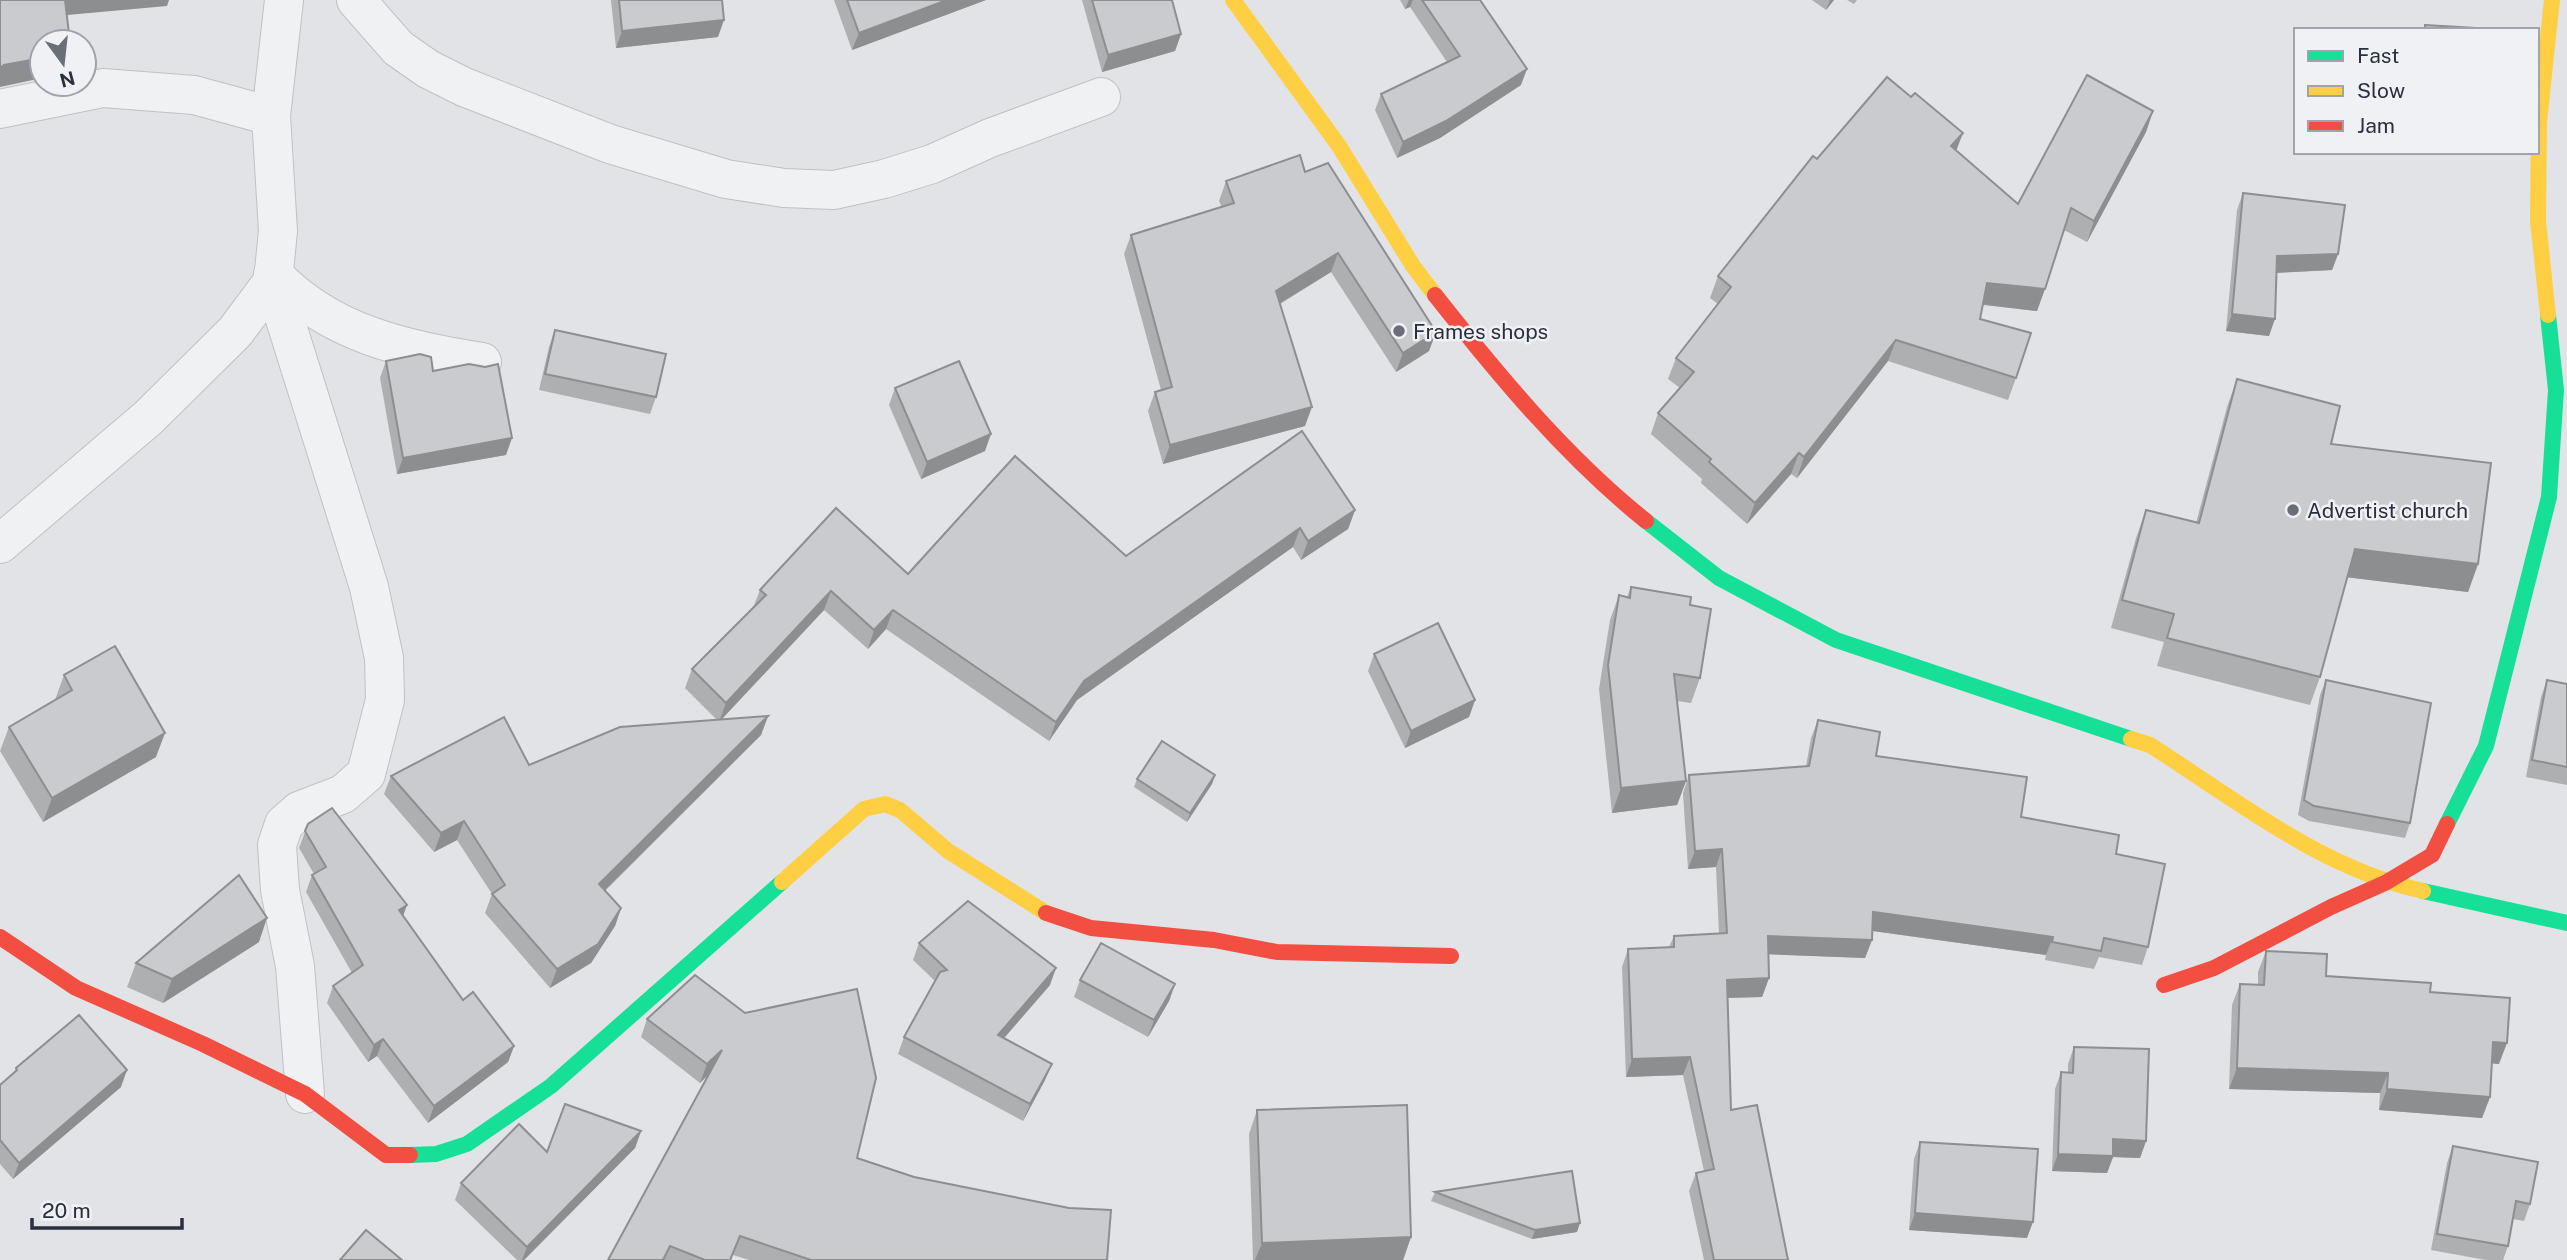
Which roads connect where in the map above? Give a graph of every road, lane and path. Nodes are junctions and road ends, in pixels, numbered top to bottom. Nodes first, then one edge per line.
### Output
1 (284, 0) edge
2 (356, 0) edge
3 (1233, 0) edge
4 (2552, 0) edge
5 (1101, 97) dead end
6 (0, 109) edge
7 (271, 116) junction
8 (2539, 122) edge
9 (2539, 154) edge
10 (273, 277) junction
11 (482, 362) dead end
12 (2558, 499) edge
13 (0, 544) edge
14 (2385, 884) junction
15 (2567, 923) edge
16 (0, 937) edge
17 (1451, 956) dead end
18 (2164, 985) dead end
19 (304, 1094) junction

1 - 7 street
2 - 5 street
3 - 14 street
4 - 8 street
6 - 7 street
7 - 10 street
9 - 12 street
10 - 11 street
10 - 13 street
10 - 19 street
12 - 14 street
14 - 15 street
14 - 18 street
16 - 19 street
17 - 19 street

